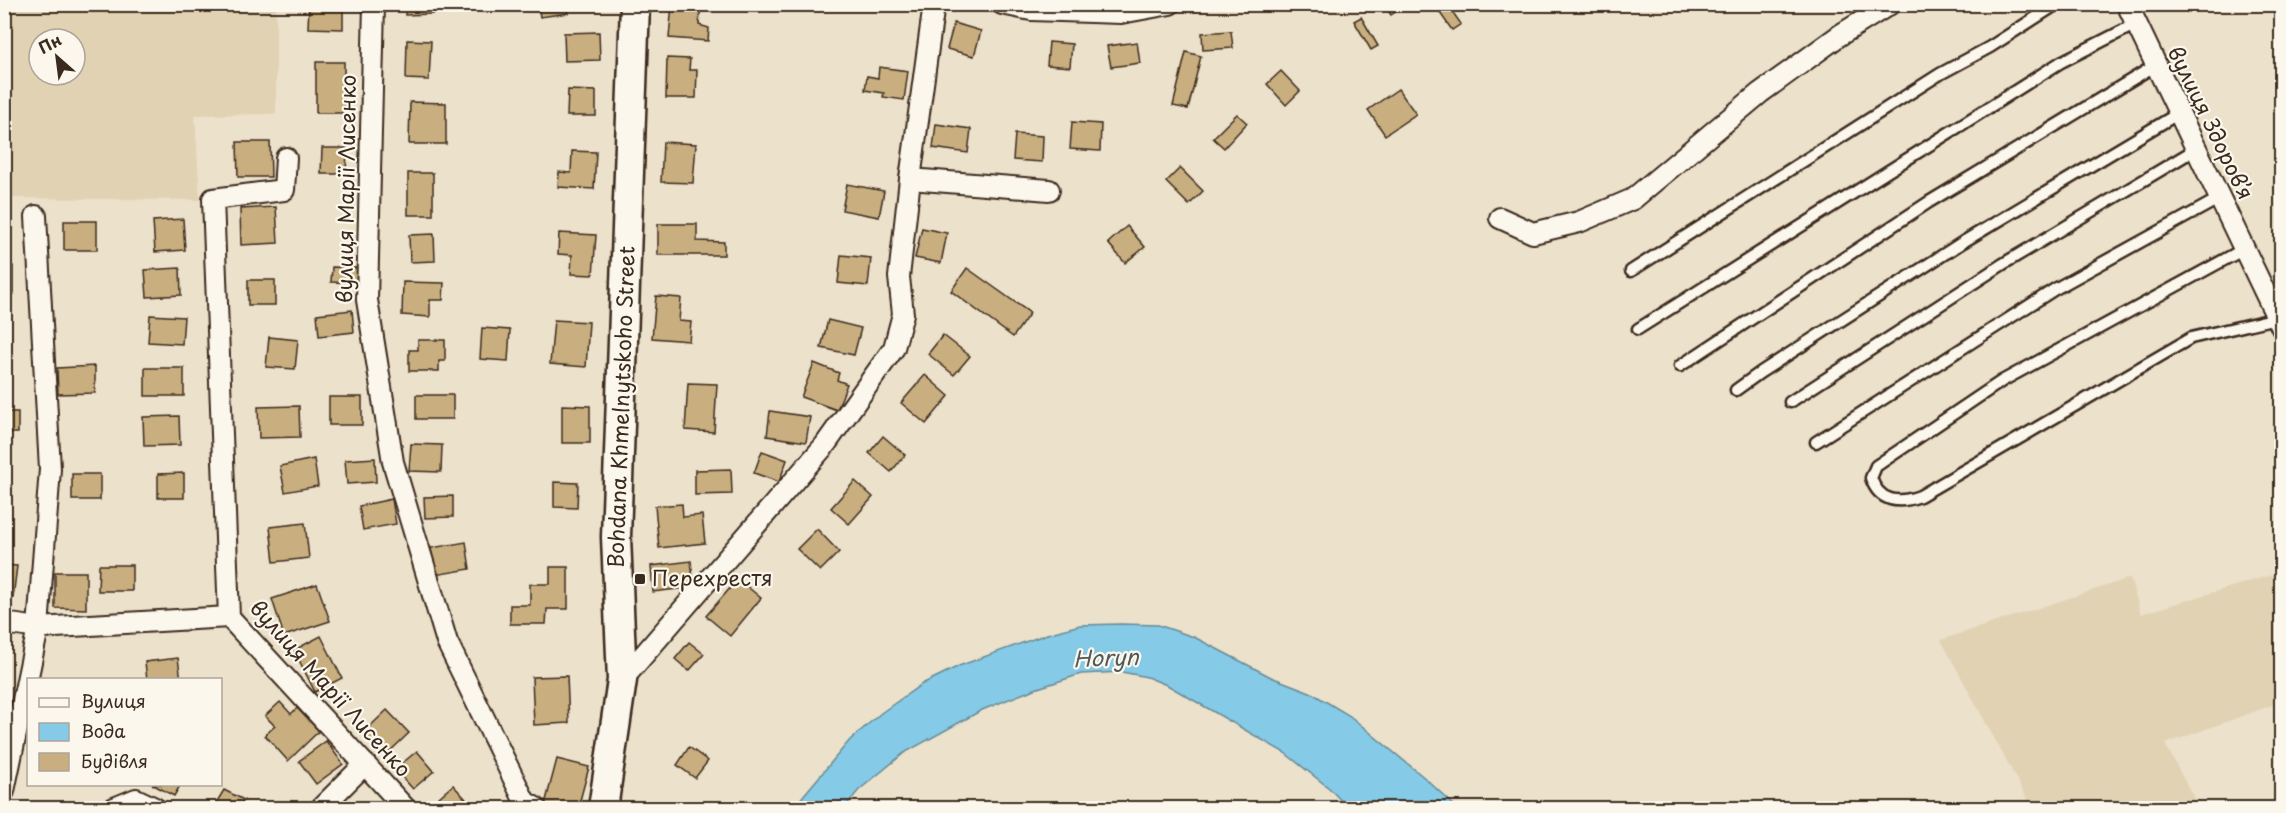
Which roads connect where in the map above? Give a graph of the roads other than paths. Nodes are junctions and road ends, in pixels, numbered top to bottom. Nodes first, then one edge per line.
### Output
1 (374, 4) edge
2 (635, 4) edge
3 (934, 4) edge
4 (1002, 4) edge
5 (1170, 4) edge
6 (1890, 4) edge
7 (2057, 4) edge
8 (2127, 4) edge
9 (1121, 9) edge
10 (2136, 24) junction
11 (2156, 65) junction
12 (2179, 113) junction
13 (2196, 149) junction
14 (286, 158) dead end
15 (909, 178) junction
16 (1049, 190) dead end
17 (2220, 198) junction
18 (36, 216) dead end
19 (1500, 218) dead end
20 (2244, 249) junction
21 (1631, 271) dead end
22 (2279, 323) edge
23 (1638, 329) dead end
24 (1680, 366) dead end
25 (1736, 390) dead end
26 (1790, 402) dead end
27 (1816, 442) dead end
28 (229, 617) junction
29 (4, 623) edge
30 (38, 628) junction
31 (28, 678) edge
32 (27, 680) edge
33 (622, 680) junction
34 (365, 764) junction
35 (4, 790) edge
36 (114, 808) edge
37 (155, 808) edge
38 (321, 808) edge
39 (405, 808) edge
40 (536, 808) edge
41 (603, 808) edge

1 - 40 street, вулиця Марії Лисенко
2 - 33 street, Bohdana Khmelnytskoho Street
3 - 15 street
4 - 9 street
5 - 9 street
6 - 19 street
7 - 21 lane
8 - 10 street, вулиця Здоровʼя
10 - 11 street, вулиця Здоровʼя
10 - 23 lane
11 - 12 street, вулиця Здоровʼя
11 - 24 lane
12 - 13 street, вулиця Здоровʼя
12 - 25 lane
13 - 17 street, вулиця Здоровʼя
13 - 26 lane
14 - 28 street, вулиця Марії Лисенко
15 - 16 street
15 - 33 street
17 - 20 street, вулиця Здоровʼя
17 - 27 lane
18 - 30 street
20 - 22 street, вулиця Здоровʼя
20 - 22 lane
28 - 30 street
28 - 34 street, вулиця Марії Лисенко
29 - 30 street
30 - 31 street
32 - 35 street
33 - 41 street, Bohdana Khmelnytskoho Street
34 - 38 street
34 - 39 street, вулиця Марії Лисенко
36 - 37 street

